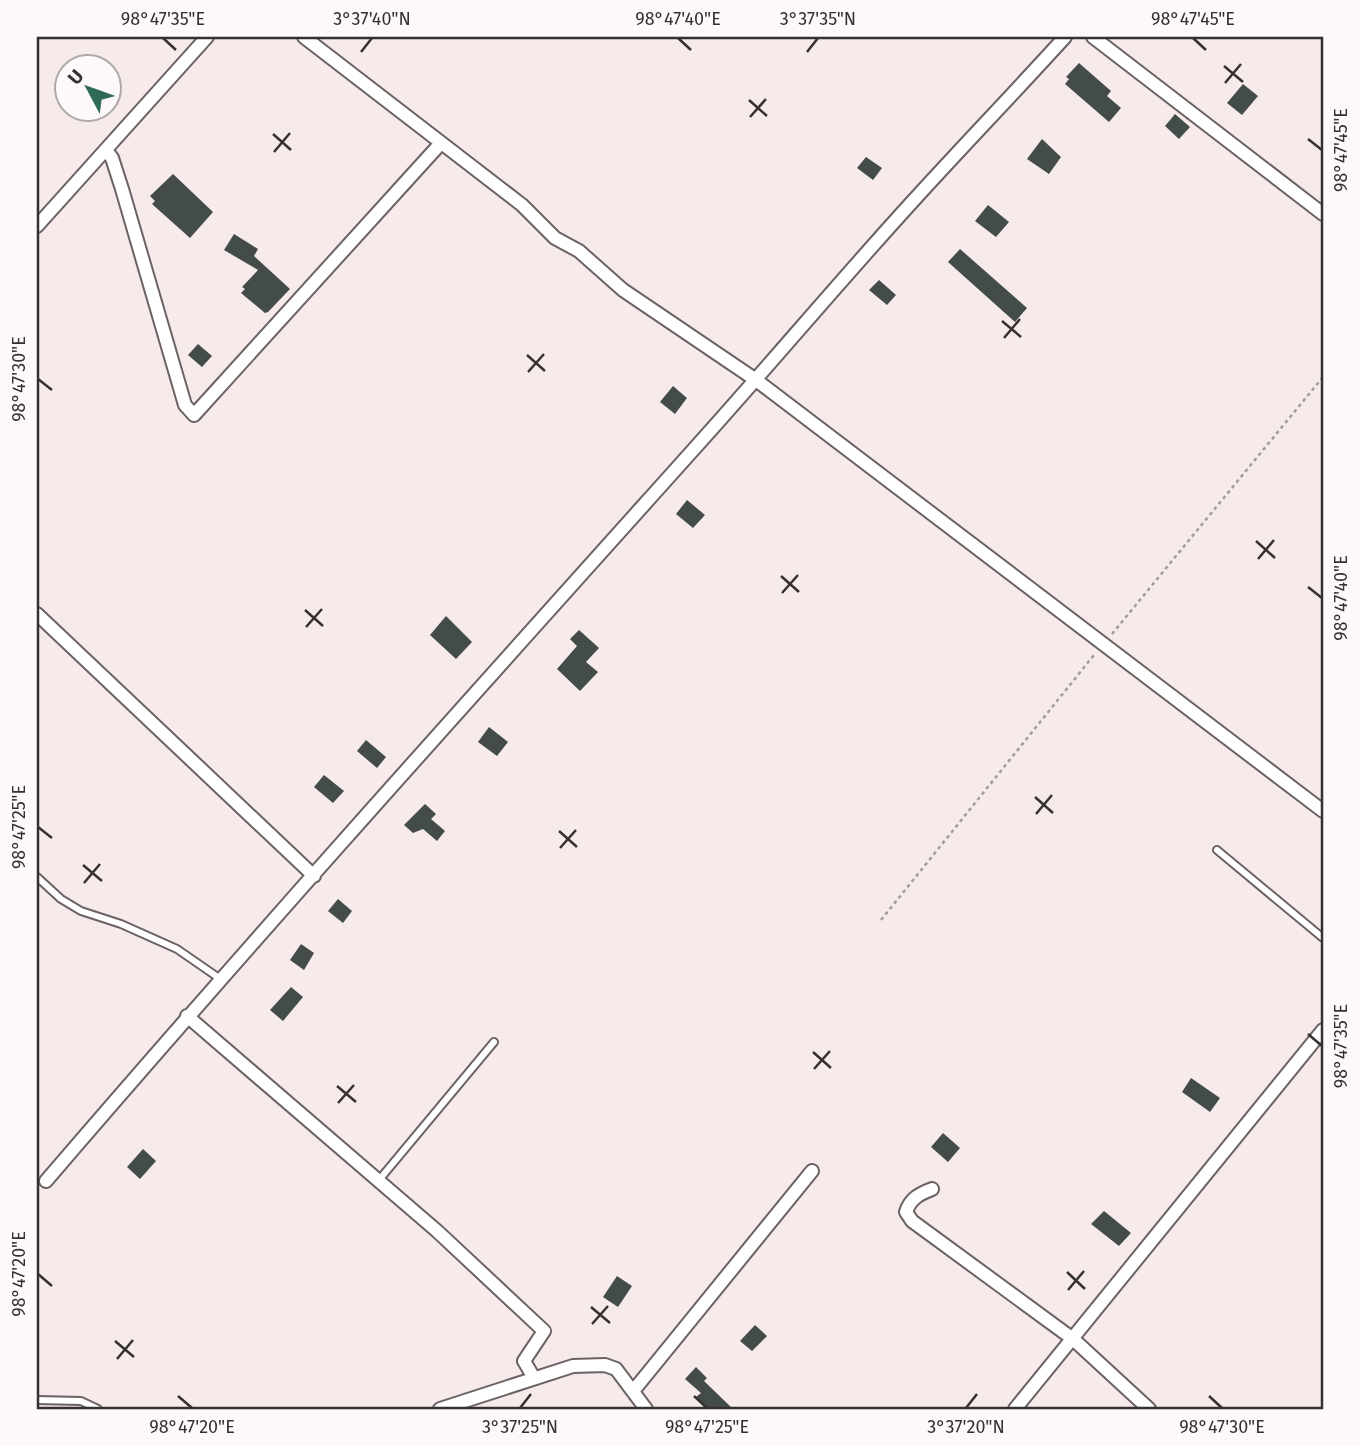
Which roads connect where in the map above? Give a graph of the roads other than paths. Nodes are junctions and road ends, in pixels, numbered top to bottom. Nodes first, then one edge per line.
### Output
1 (207, 37) edge
2 (304, 37) edge
3 (1065, 37) edge
4 (1093, 37) edge
5 (441, 143) junction
6 (106, 150) junction
7 (1323, 214) edge
8 (37, 226) edge
9 (756, 380) junction
10 (37, 614) edge
11 (1323, 811) edge
12 (1217, 850) dead end
13 (314, 876) junction
14 (37, 877) edge
15 (1323, 938) edge
16 (219, 978) junction
17 (187, 1016) junction
18 (1323, 1030) edge
19 (494, 1042) dead end
20 (812, 1171) dead end
21 (46, 1181) dead end
22 (377, 1181) junction
23 (932, 1189) dead end
24 (1073, 1339) junction
25 (534, 1378) junction
26 (634, 1390) junction
27 (37, 1400) edge
28 (97, 1409) edge
29 (440, 1409) edge
30 (646, 1409) edge
31 (1015, 1409) edge
32 (1150, 1409) edge

1 - 6 street
2 - 5 street
3 - 9 street
4 - 7 street
5 - 6 street
5 - 9 street
6 - 8 street
9 - 11 street
9 - 13 street
10 - 13 street
12 - 15 lane
13 - 16 street
14 - 16 lane
16 - 17 street
17 - 21 street
17 - 22 street
18 - 24 street
19 - 22 lane
20 - 26 street
22 - 25 street
23 - 24 street
24 - 31 street
24 - 32 street
25 - 26 street
25 - 29 street
26 - 30 street
27 - 28 lane

